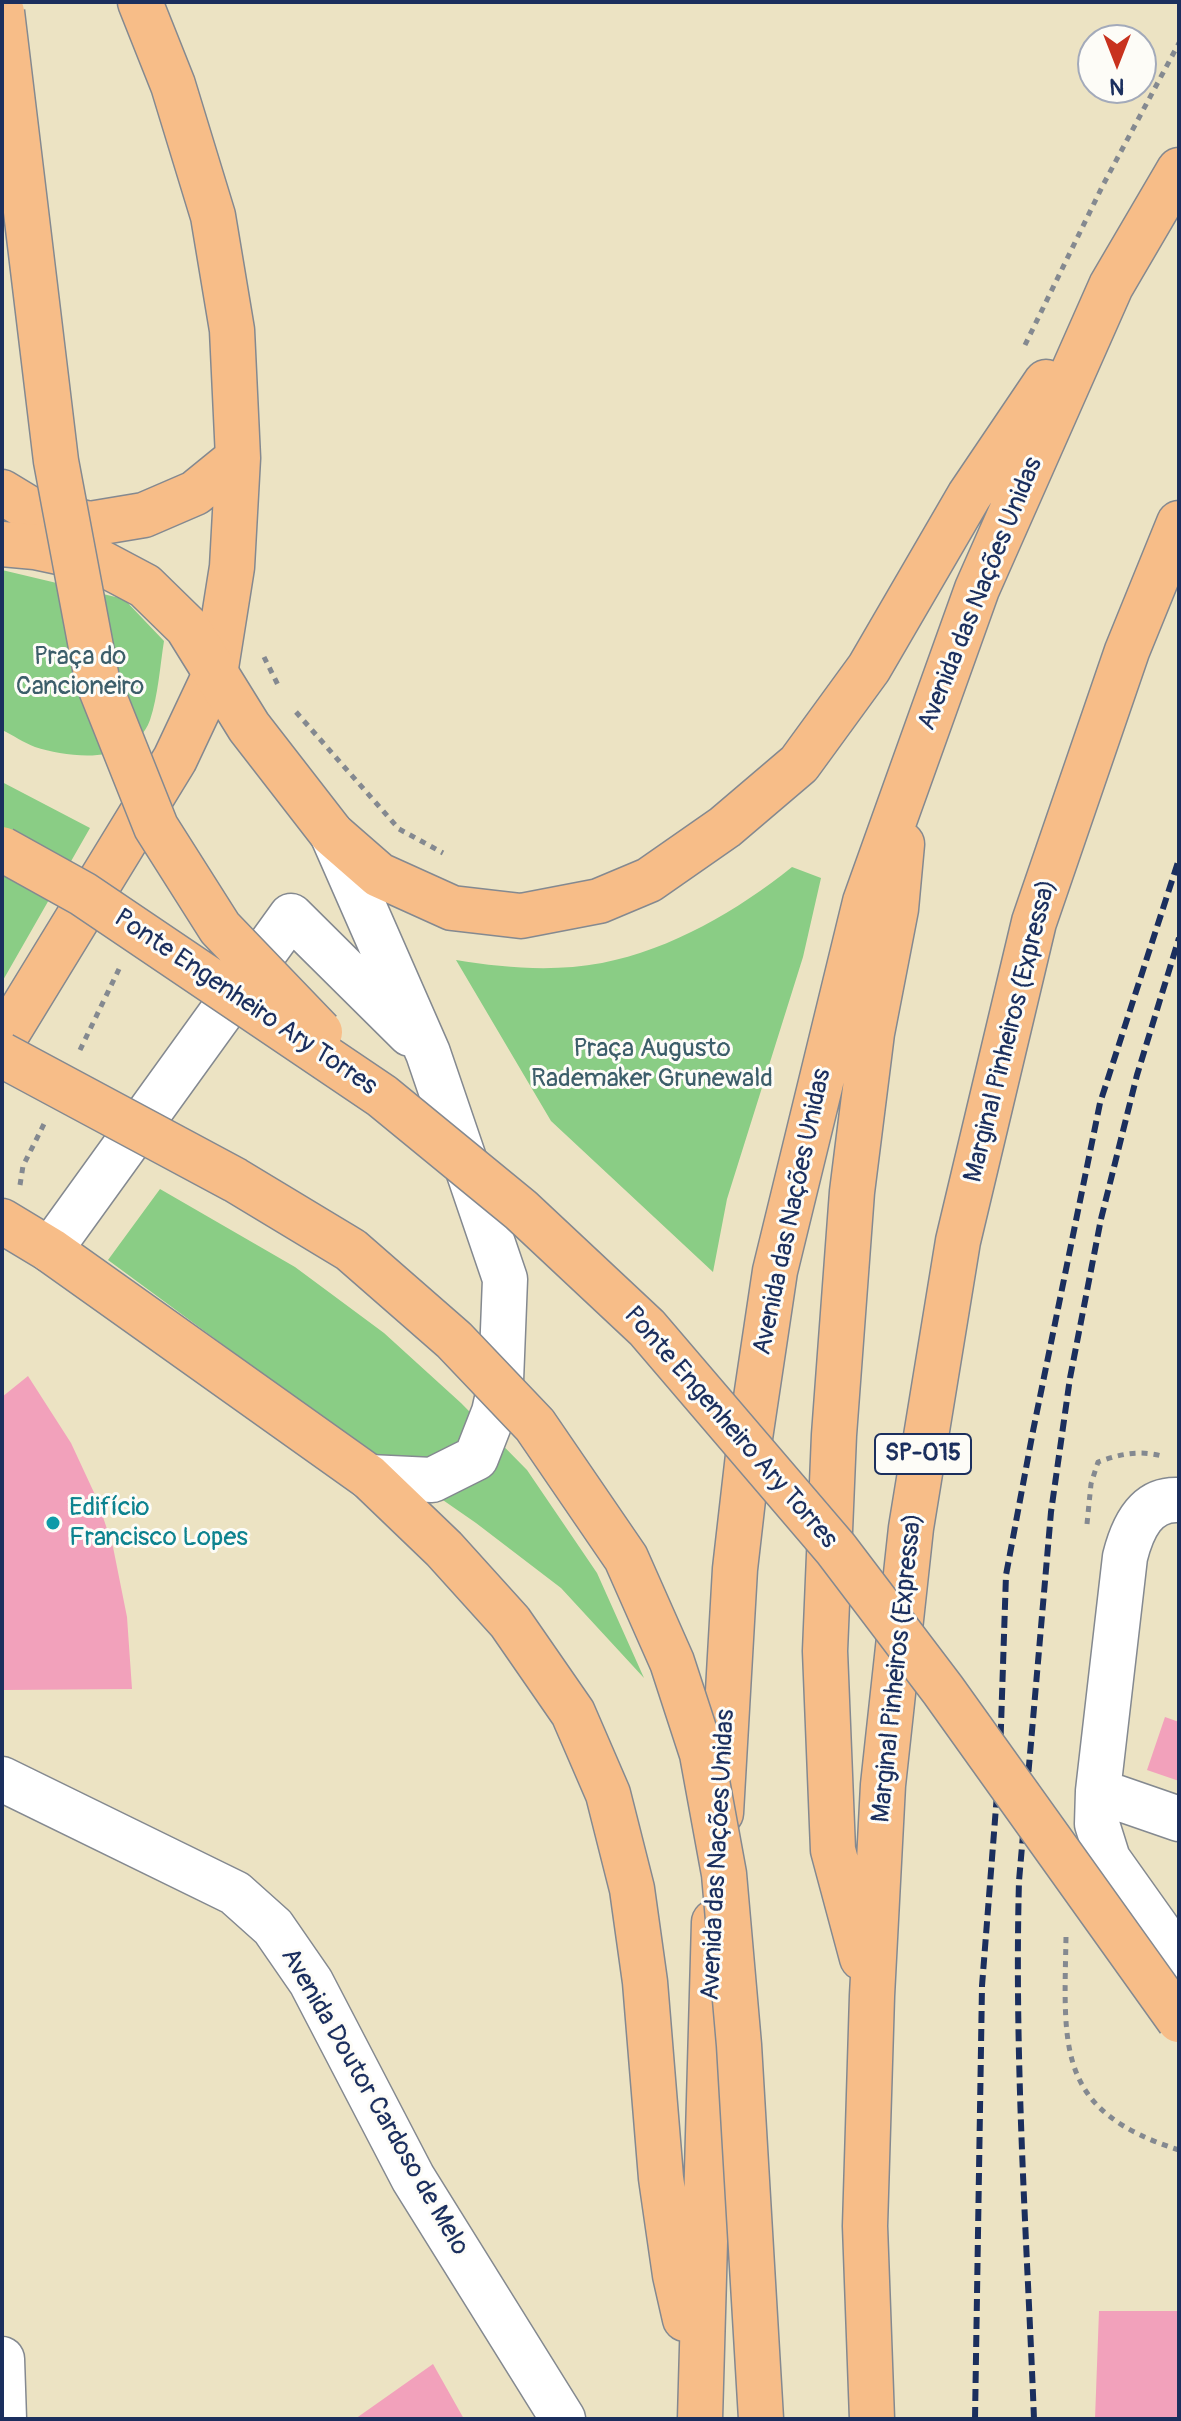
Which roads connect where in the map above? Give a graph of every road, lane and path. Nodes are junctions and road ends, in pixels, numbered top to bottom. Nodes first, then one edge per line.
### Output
1 (140, 2) edge
2 (2, 12) edge
3 (1179, 43) edge
4 (1179, 170) edge
5 (1111, 286) junction
6 (1020, 355) dead end
7 (238, 458) junction
8 (2, 492) edge
9 (1179, 523) edge
10 (2, 544) edge
11 (264, 644) dead end
12 (215, 674) junction
13 (907, 782) junction
14 (332, 834) junction
15 (2, 849) edge
16 (452, 858) dead end
17 (2, 1042) edge
18 (428, 1053) junction
19 (2, 1055) edge
20 (382, 1096) junction
21 (2, 1221) edge
22 (50, 1250) junction
23 (369, 1477) junction
24 (1179, 1500) edge
25 (2, 1779) edge
26 (1098, 1791) junction
27 (1179, 1819) edge
28 (1179, 1959) edge
29 (872, 1996) junction
30 (1179, 2020) edge
31 (2, 2359) edge
32 (700, 2399) edge
33 (4, 2419) edge
34 (563, 2419) edge
35 (761, 2419) edge
36 (872, 2419) edge

1 - 7 main road
2 - 20 main road, bridge
3 - 6 path
4 - 5 main road, Avenida das Nações Unidas
5 - 13 main road, Avenida das Nações Unidas
5 - 14 main road
7 - 8 main road
7 - 12 main road
9 - 29 main road, Marginal Pinheiros (Expressa) / SP-015
10 - 12 main road
11 - 16 path
12 - 14 main road
12 - 17 main road
13 - 29 main road
13 - 32 main road, Avenida das Nações Unidas
14 - 18 street
15 - 20 main road, Ponte Engenheiro Ary Torres, bridge
18 - 22 street
18 - 23 street
19 - 35 main road, bridge
20 - 30 main road, Ponte Engenheiro Ary Torres, bridge
21 - 22 main road
22 - 23 main road
23 - 32 main road
24 - 26 street
25 - 34 street, Avenida Doutor Cardoso de Melo
26 - 27 street
26 - 28 street
29 - 36 main road, Marginal Pinheiros (Expressa) / SP-015
31 - 33 street

